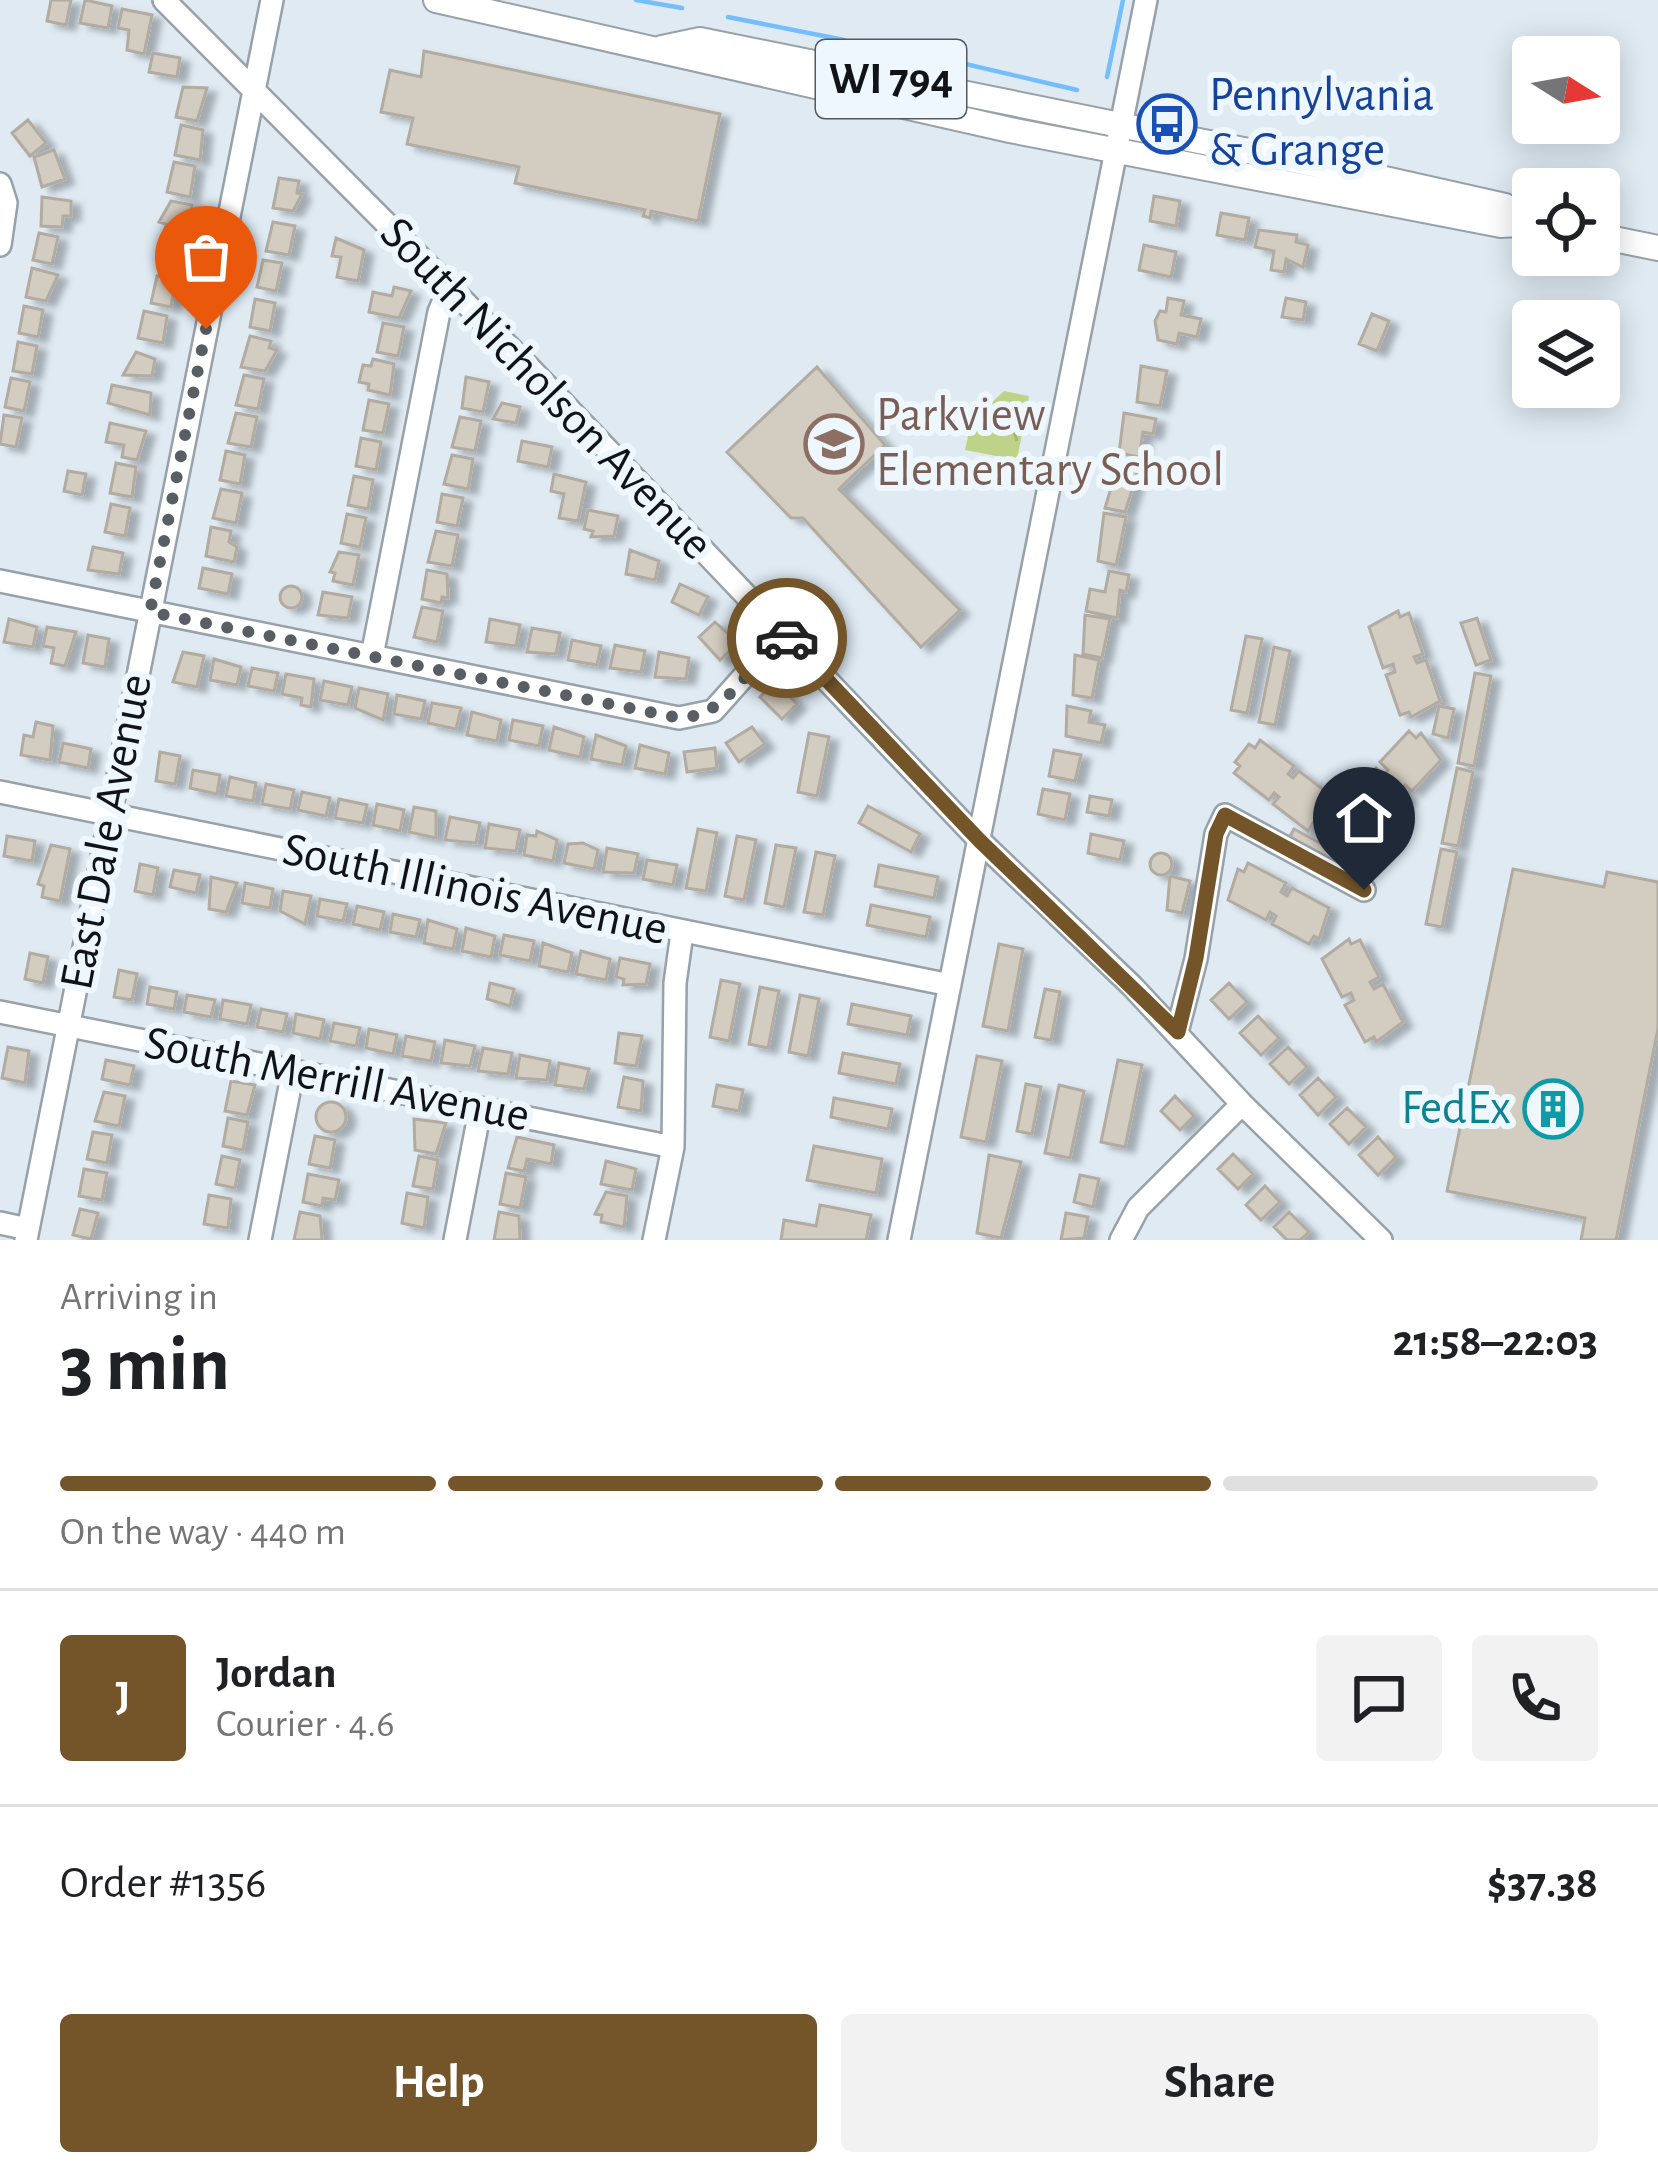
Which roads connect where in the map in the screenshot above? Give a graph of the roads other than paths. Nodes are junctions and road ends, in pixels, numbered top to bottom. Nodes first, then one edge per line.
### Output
1 (164, 0) edge
2 (272, 0) edge
3 (436, 0) edge
4 (1146, 0) edge
5 (662, 48) junction
6 (253, 91) junction
7 (1120, 125) junction
8 (1115, 152) junction
9 (0, 184) edge
10 (1512, 210) edge
11 (1512, 224) edge
12 (1620, 240) edge
13 (0, 245) edge
14 (1658, 248) edge
15 (449, 288) junction
16 (0, 581) edge
17 (150, 612) junction
18 (782, 634) junction
19 (372, 656) junction
20 (0, 792) edge
21 (110, 814) junction
22 (980, 841) junction
23 (1364, 890) dead end
24 (682, 933) junction
25 (950, 985) junction
26 (0, 1012) edge
27 (69, 1025) junction
28 (1178, 1032) junction
29 (293, 1071) junction
30 (1242, 1104) junction
31 (480, 1110) junction
32 (673, 1147) junction
33 (0, 1223) edge
34 (27, 1234) edge
35 (260, 1240) edge
36 (455, 1240) edge
37 (654, 1240) edge
38 (899, 1240) edge
39 (1121, 1240) edge
40 (1381, 1240) edge

1 - 6 street, South Nicholson Avenue
2 - 6 street, East Dale Avenue
3 - 5 main road, WI 794
4 - 7 street
5 - 7 main road, WI 794
5 - 8 main road, WI 794
6 - 15 street, South Nicholson Avenue
6 - 17 street, East Dale Avenue
7 - 8 street
7 - 10 main road, WI 794
8 - 11 main road, WI 794
8 - 22 street
9 - 13 street
12 - 14 main road
15 - 18 street, South Nicholson Avenue
15 - 19 street
16 - 17 street
17 - 19 street
17 - 21 street, East Dale Avenue
18 - 19 street
18 - 22 street, South Nicholson Avenue
20 - 21 street, South Illinois Avenue
21 - 24 street, South Illinois Avenue
21 - 27 street, East Dale Avenue
22 - 25 street
22 - 28 street, South Nicholson Avenue
23 - 28 street
24 - 25 street, South Illinois Avenue
24 - 32 street
25 - 38 street
26 - 27 street, South Merrill Avenue
27 - 29 street, South Merrill Avenue
27 - 34 street, East Dale Avenue
28 - 30 street, South Nicholson Avenue
29 - 31 street, South Merrill Avenue
29 - 35 street
30 - 39 street
30 - 40 street, South Nicholson Avenue
31 - 32 street, South Merrill Avenue
31 - 36 street
32 - 37 street
33 - 34 street

